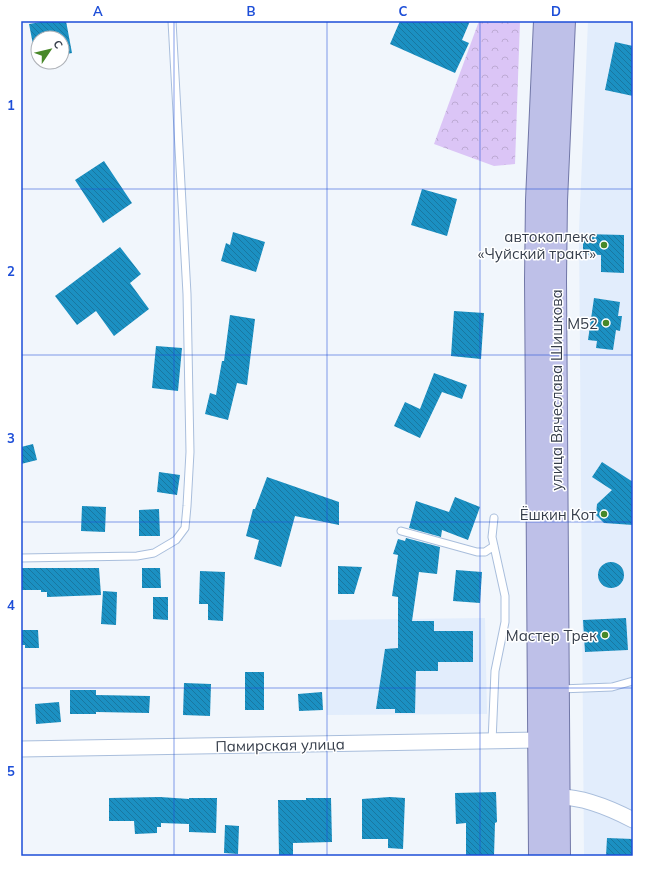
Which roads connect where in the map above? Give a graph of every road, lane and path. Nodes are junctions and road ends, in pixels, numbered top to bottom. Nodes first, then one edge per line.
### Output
1 (172, 21) edge
2 (545, 21) edge
3 (564, 21) edge
4 (547, 201) junction
5 (494, 518) dead end
6 (401, 531) dead end
7 (494, 546) junction
8 (21, 558) edge
9 (633, 681) edge
10 (558, 689) junction
11 (539, 740) junction
12 (492, 742) junction
13 (21, 749) edge
14 (559, 797) junction
15 (633, 820) edge
16 (540, 856) edge
17 (559, 856) edge

1 - 8 lane
2 - 4 main road, улица Вячеслава Шишкова
3 - 4 main road, улица Вячеслава Шишкова
4 - 10 main road, улица Вячеслава Шишкова
4 - 11 main road, улица Вячеслава Шишкова
5 - 7 lane
6 - 7 lane
7 - 12 lane
9 - 10 lane
10 - 14 main road, улица Вячеслава Шишкова
11 - 12 street, Памирская улица
11 - 16 main road, улица Вячеслава Шишкова
12 - 13 street, Памирская улица
14 - 15 street
14 - 17 main road, улица Вячеслава Шишкова

